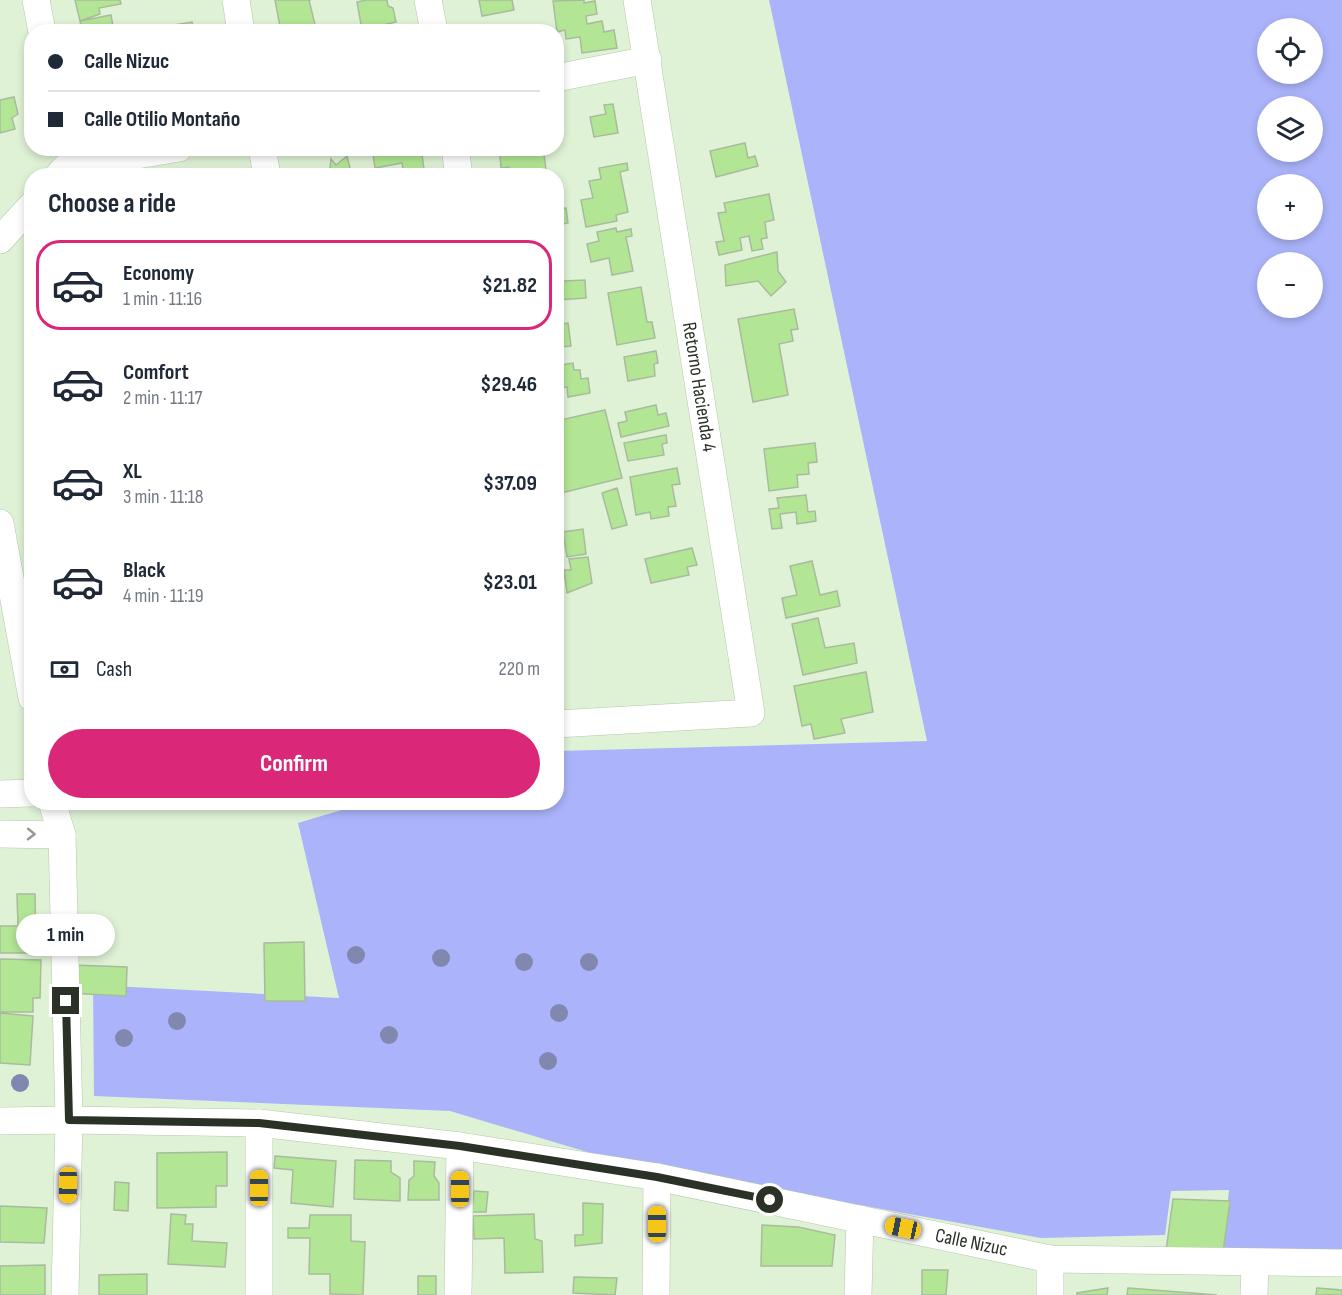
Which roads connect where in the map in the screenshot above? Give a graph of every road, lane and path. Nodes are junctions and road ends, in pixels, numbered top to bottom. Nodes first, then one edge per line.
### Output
1 (36, 0) edge
2 (236, 0) edge
3 (428, 0) edge
4 (637, 0) edge
5 (40, 24) edge
6 (240, 24) edge
7 (432, 24) edge
8 (648, 60) junction
9 (564, 76) edge
10 (121, 156) edge
11 (63, 164) edge
12 (24, 214) edge
13 (0, 240) edge
14 (0, 523) edge
15 (24, 654) edge
16 (564, 724) edge
17 (0, 794) edge
18 (24, 794) edge
19 (54, 810) edge
20 (0, 834) edge
21 (62, 835) junction
22 (69, 1120) junction
23 (0, 1121) edge
24 (259, 1123) junction
25 (460, 1146) junction
26 (657, 1177) junction
27 (860, 1219) junction
28 (1050, 1259) junction
29 (1255, 1263) junction
30 (1342, 1263) edge
31 (65, 1295) edge
32 (259, 1295) edge
33 (458, 1295) edge
34 (656, 1295) edge
35 (858, 1295) edge
36 (1050, 1295) edge
37 (1254, 1295) edge

1 - 5 street
2 - 6 street
3 - 7 street
4 - 8 street, Retorno Hacienda 4
8 - 9 street
8 - 16 street, Retorno Hacienda 4
10 - 11 street
12 - 13 street
14 - 15 street
17 - 18 street
19 - 21 street
20 -> 21 street
21 - 22 street
22 - 23 street, Calle Nizuc
22 - 24 street, Calle Nizuc
22 - 31 street
24 - 25 street, Calle Nizuc
24 - 32 street
25 - 26 street, Calle Nizuc
25 - 33 street
26 - 27 street, Calle Nizuc
26 - 34 street
27 - 28 street, Calle Nizuc
27 - 35 street
28 - 29 street, Calle Nizuc
28 - 36 street
29 - 30 street, Calle Nizuc
29 - 37 street

